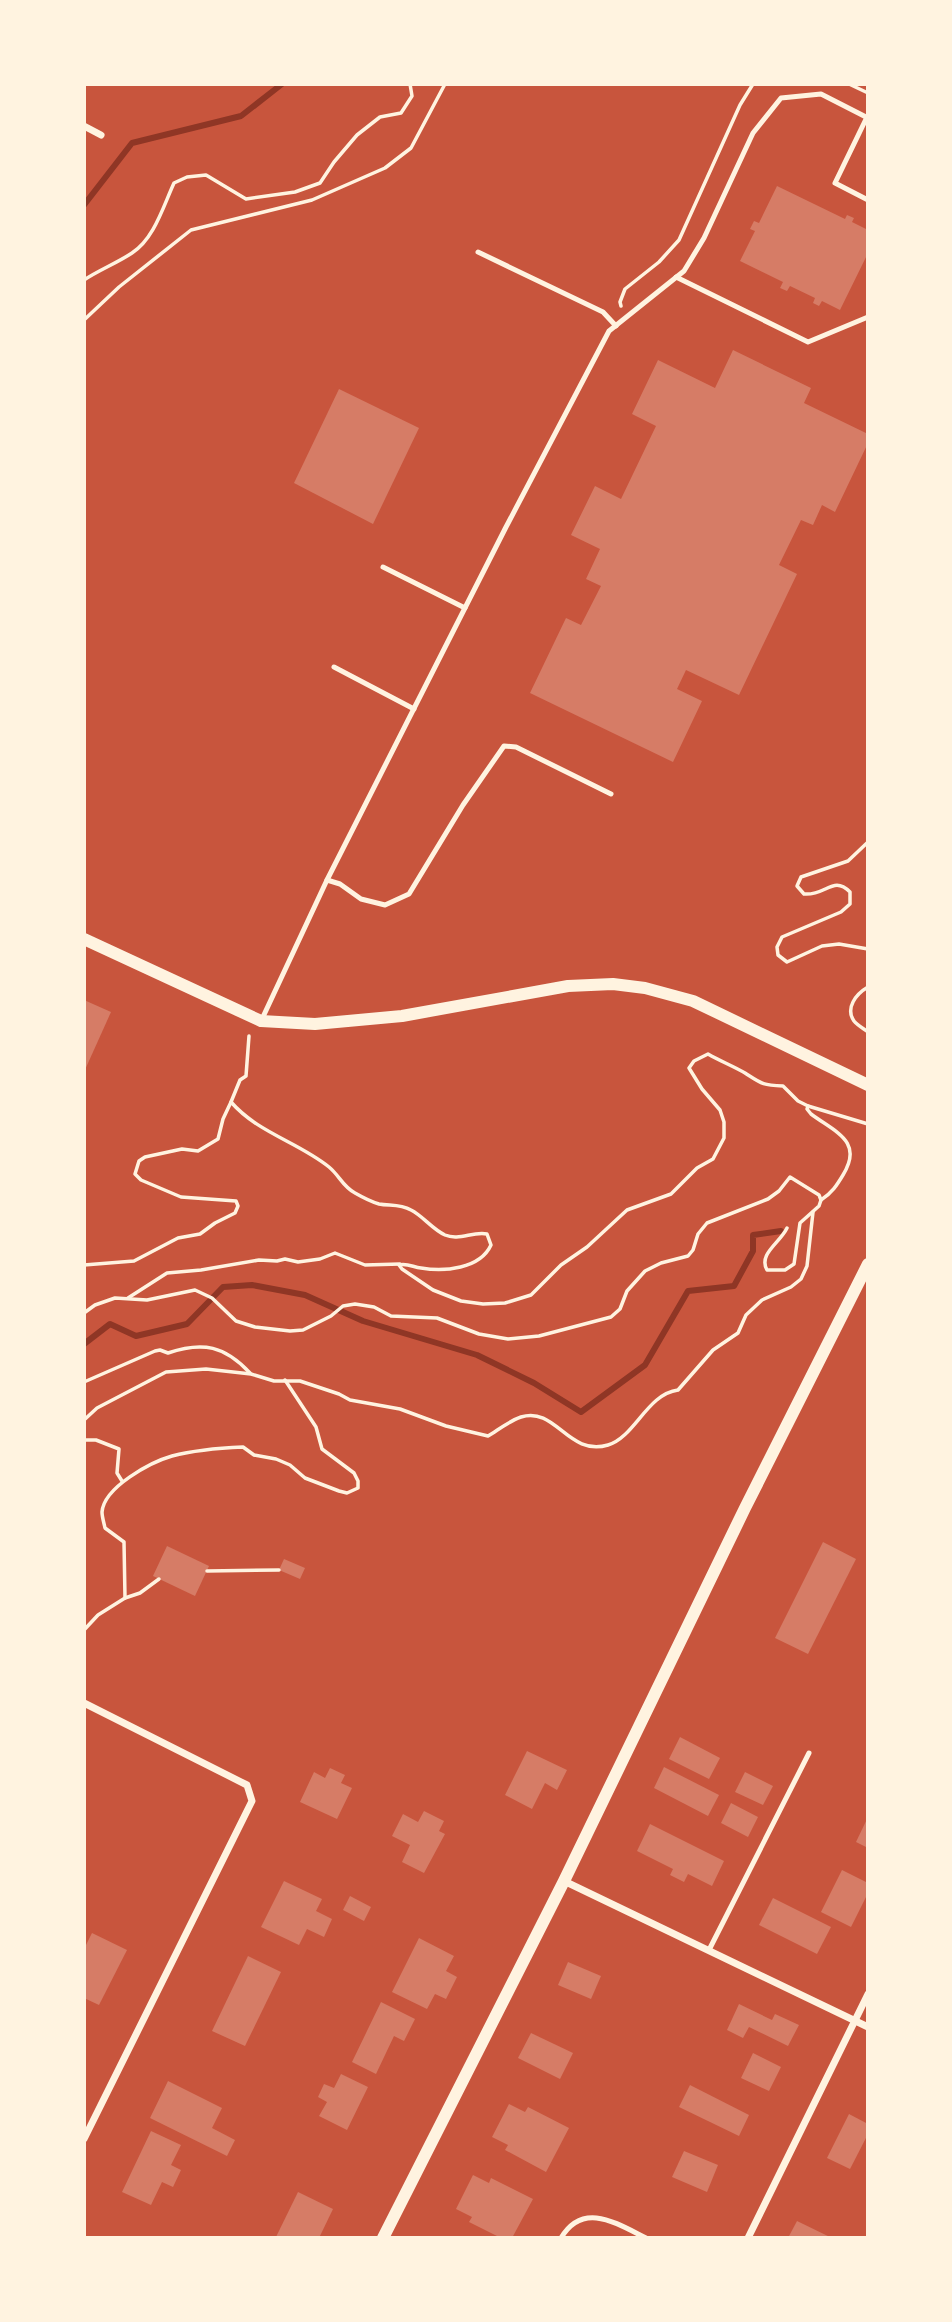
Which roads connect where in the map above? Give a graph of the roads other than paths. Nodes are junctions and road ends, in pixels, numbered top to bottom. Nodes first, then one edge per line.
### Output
1 (868, 117) edge
2 (84, 126) edge
3 (101, 135) dead end
4 (868, 200) edge
5 (478, 252) dead end
6 (676, 277) junction
7 (868, 317) edge
8 (616, 326) junction
9 (383, 567) dead end
10 (465, 608) junction
11 (334, 667) dead end
12 (414, 709) junction
13 (611, 794) dead end
14 (327, 880) junction
15 (84, 939) edge
16 (261, 1021) junction
17 (868, 1085) edge
18 (868, 1264) edge
19 (84, 1703) edge
20 (808, 1753) dead end
21 (564, 1881) junction
22 (709, 1950) junction
23 (868, 1994) edge
24 (855, 2020) junction
25 (868, 2027) edge
26 (84, 2139) edge
27 (383, 2238) edge
28 (561, 2238) edge
29 (646, 2238) edge
30 (748, 2238) edge

1 - 4 lane
1 - 6 lane
2 - 3 street
5 - 8 lane
6 - 7 lane
6 - 8 lane
8 - 10 lane
9 - 10 lane
10 - 12 lane
11 - 12 lane
12 - 14 lane
13 - 14 lane
14 - 16 lane
15 - 16 street
16 - 17 street
18 - 21 street
19 - 26 street
20 - 22 lane
21 - 22 street
21 - 27 street
22 - 24 street
23 - 24 street
24 - 25 street
24 - 30 street
28 - 29 lane

